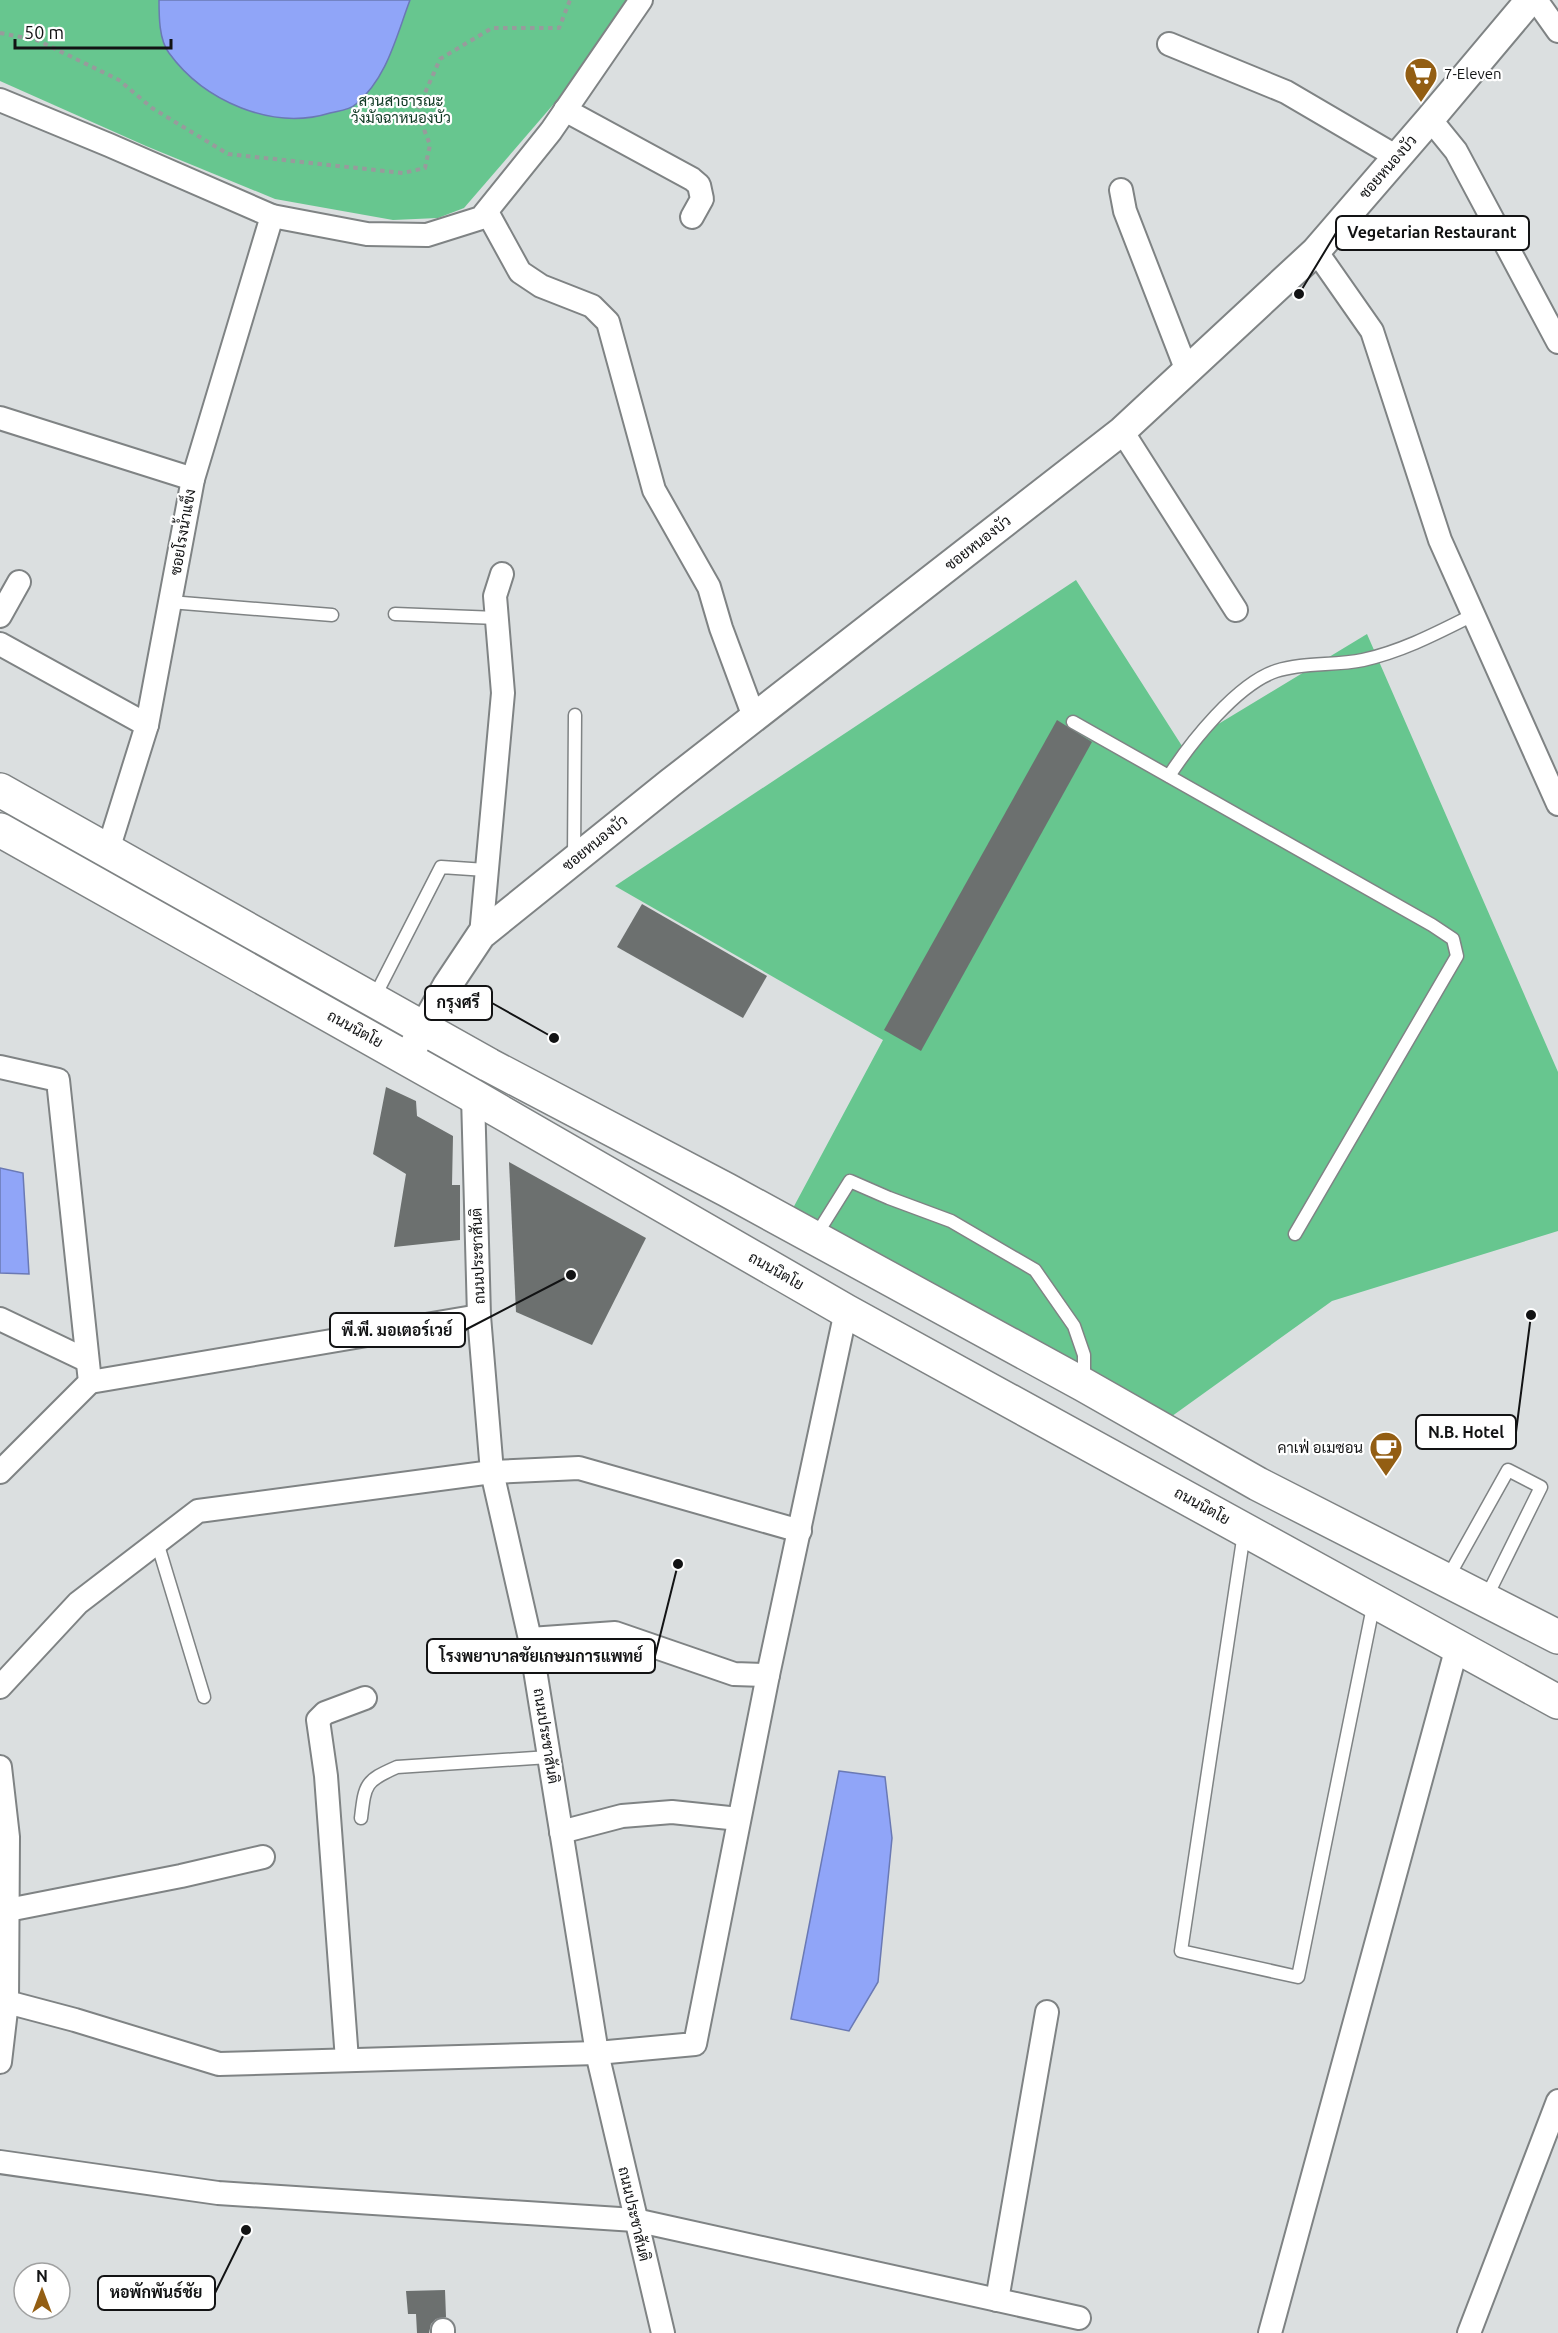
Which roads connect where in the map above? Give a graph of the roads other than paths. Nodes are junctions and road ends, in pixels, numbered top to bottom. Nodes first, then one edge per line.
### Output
1 (641, 0) edge
2 (1530, 0) edge
3 (1536, 0) edge
4 (1558, 31) edge
5 (1169, 44) dead end
6 (0, 100) edge
7 (565, 110) junction
8 (1430, 119) junction
9 (1397, 157) junction
10 (1121, 190) dead end
11 (487, 212) junction
12 (272, 216) junction
13 (692, 217) dead end
14 (1316, 251) junction
15 (1558, 342) edge
16 (1187, 371) junction
17 (0, 418) edge
18 (1122, 431) junction
19 (193, 479) junction
20 (502, 574) dead end
21 (19, 582) dead end
22 (170, 602) junction
23 (1236, 610) dead end
24 (395, 614) dead end
25 (332, 615) dead end
26 (1473, 615) junction
27 (0, 616) edge
28 (497, 618) junction
29 (0, 644) edge
30 (575, 716) dead end
31 (754, 717) junction
32 (1073, 722) dead end
33 (147, 725) junction
34 (1168, 776) junction
35 (0, 790) edge
36 (1558, 804) edge
37 (0, 830) edge
38 (108, 850) junction
39 (574, 859) junction
40 (486, 870) junction
41 (481, 935) junction
42 (374, 999) junction
43 (424, 1027) junction
44 (407, 1059) junction
45 (489, 1065) junction
46 (0, 1067) edge
47 (473, 1096) junction
48 (1295, 1234) dead end
49 (814, 1238) junction
50 (846, 1311) junction
51 (479, 1316) junction
52 (0, 1319) edge
53 (993, 1337) junction
54 (88, 1371) junction
55 (970, 1378) junction
56 (1084, 1385) junction
57 (0, 1472) edge
58 (492, 1472) junction
59 (1244, 1530) junction
60 (800, 1531) junction
61 (157, 1542) junction
62 (1447, 1580) junction
63 (1485, 1600) junction
64 (1374, 1601) junction
65 (1558, 1637) edge
66 (530, 1639) junction
67 (1457, 1647) junction
68 (768, 1675) junction
69 (0, 1687) edge
70 (204, 1697) dead end
71 (365, 1698) dead end
72 (1558, 1702) edge
73 (549, 1757) junction
74 (0, 1767) edge
75 (361, 1818) dead end
76 (739, 1820) junction
77 (561, 1832) junction
78 (263, 1857) dead end
79 (8, 1910) junction
80 (7, 2002) junction
81 (1047, 2012) dead end
82 (597, 2053) junction
83 (347, 2060) junction
84 (0, 2062) edge
85 (1558, 2101) edge
86 (0, 2162) edge
87 (635, 2220) junction
88 (997, 2300) junction
89 (1079, 2318) dead end
90 (663, 2333) edge
91 (1270, 2333) edge
92 (1469, 2333) edge

1 - 7 street
2 - 8 street, ซอยหนองบัว
3 - 4 street
5 - 9 street
6 - 12 street
7 - 11 street
7 - 13 street
8 - 9 street, ซอยหนองบัว
8 - 15 street
9 - 14 street, ซอยหนองบัว
10 - 16 street
11 - 12 street
11 - 31 street
12 - 19 street, ซอยโรงน้ำแข็ง
14 - 16 street, ซอยหนองบัว
14 - 26 street
16 - 18 street, ซอยหนองบัว
17 - 19 street
18 - 23 street
18 - 31 street, ซอยหนองบัว
19 - 22 street, ซอยโรงน้ำแข็ง
20 - 28 street
21 - 27 street
22 - 25 lane
22 - 33 street, ซอยโรงน้ำแข็ง
24 - 28 lane
26 - 34 lane
26 - 36 street
28 - 40 street
29 - 33 street
30 - 39 lane
31 - 39 street, ซอยหนองบัว
32 - 34 lane
33 - 38 street, ซอยโรงน้ำแข็ง
34 - 48 lane
35 - 38 main road
37 - 44 main road, ถนนนิตโย
38 - 42 main road
39 - 41 street, ซอยหนองบัว
40 - 41 street
40 - 42 lane
41 - 43 street, ซอยหนองบัว
42 - 43 main road
43 - 44 street, ซอยหนองบัว
43 - 45 main road
44 - 47 main road, ถนนนิตโย
45 - 47 main road, ถนนประชาสันติ
45 - 49 main road
46 - 54 street
47 - 50 main road, ถนนนิตโย
47 - 51 street, ถนนประชาสันติ
49 - 53 main road
49 - 56 lane
50 - 55 main road, ถนนนิตโย
50 - 60 street
51 - 54 street
51 - 58 street, ถนนประชาสันติ
52 - 54 street
53 - 55 main road
53 - 56 main road
54 - 57 street
55 - 59 main road, ถนนนิตโย
56 - 62 main road
58 - 60 street
58 - 61 street
58 - 66 street, ถนนประชาสันติ
59 - 64 main road, ถนนนิตโย
59 - 64 lane
60 - 68 street
61 - 69 street
61 - 70 lane
62 - 63 main road
62 - 63 lane
63 - 65 main road
64 - 67 main road, ถนนนิตโย
66 - 68 street
66 - 73 street, ถนนประชาสันติ
67 - 72 main road, ถนนนิตโย
67 - 91 street
68 - 76 street
71 - 83 street
73 - 75 lane
73 - 77 street, ถนนประชาสันติ
74 - 79 street
76 - 77 street
76 - 82 street
77 - 82 street, ถนนประชาสันติ
78 - 79 street
79 - 80 street
80 - 83 street
80 - 84 street
81 - 88 street
82 - 83 street
82 - 87 street, ถนนประชาสันติ
85 - 92 street
86 - 87 street
87 - 88 street
87 - 90 street, ถนนประชาสันติ
88 - 89 street

